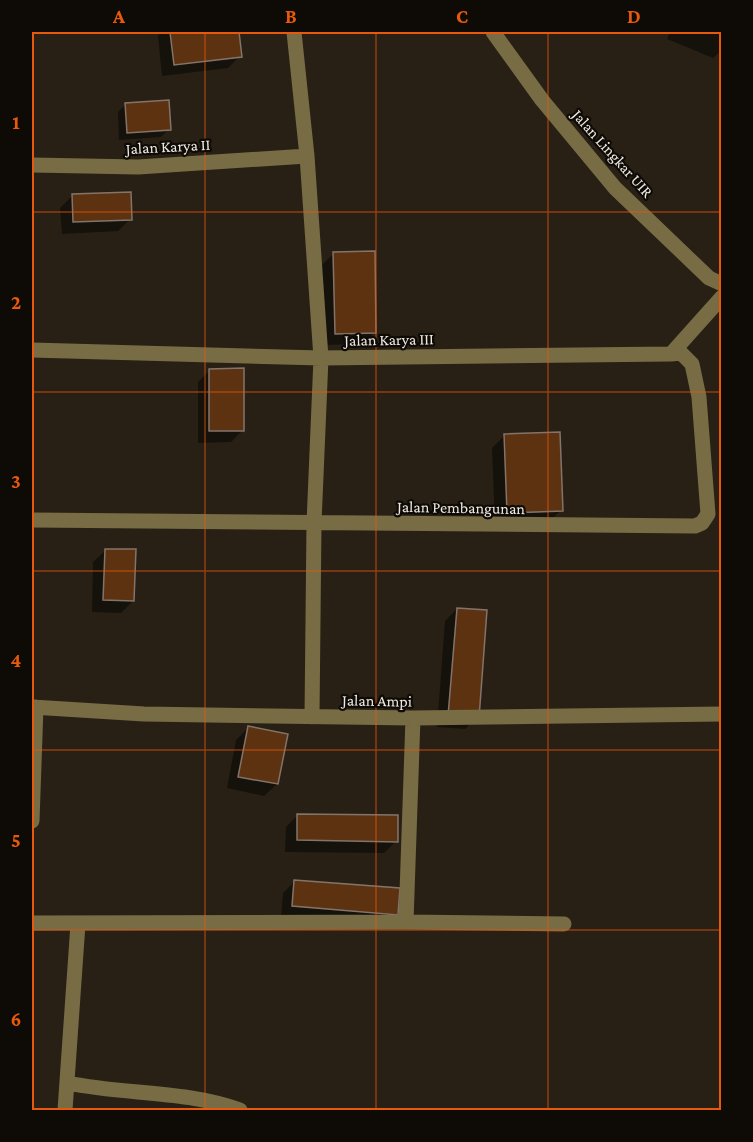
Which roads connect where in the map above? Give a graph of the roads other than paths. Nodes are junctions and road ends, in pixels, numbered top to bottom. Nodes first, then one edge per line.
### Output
1 (294, 32) edge
2 (493, 32) edge
3 (307, 156) junction
4 (32, 165) edge
5 (722, 284) edge
6 (722, 297) edge
7 (32, 350) edge
8 (671, 354) junction
9 (321, 358) junction
10 (32, 520) edge
11 (314, 523) junction
12 (34, 707) edge
13 (722, 714) edge
14 (312, 717) junction
15 (413, 718) junction
16 (32, 821) edge
17 (406, 922) junction
18 (32, 923) edge
19 (78, 924) junction
20 (564, 924) dead end
21 (68, 1083) junction
22 (66, 1110) edge
23 (240, 1110) edge

1 - 3 street
2 - 5 street, Jalan Lingkar UIR
3 - 4 street, Jalan Karya II
3 - 9 street
6 - 8 street
7 - 9 street, Jalan Karya III
8 - 9 street, Jalan Karya III
8 - 11 street, Jalan Pembangunan
9 - 11 street
10 - 11 street, Jalan Pembangunan
11 - 14 street
12 - 14 street, Jalan Ampi
12 - 16 street
13 - 15 street, Jalan Ampi
14 - 15 street, Jalan Ampi
15 - 17 street
17 - 19 street
17 - 20 street
18 - 19 street
19 - 21 street
21 - 22 street
21 - 23 street

